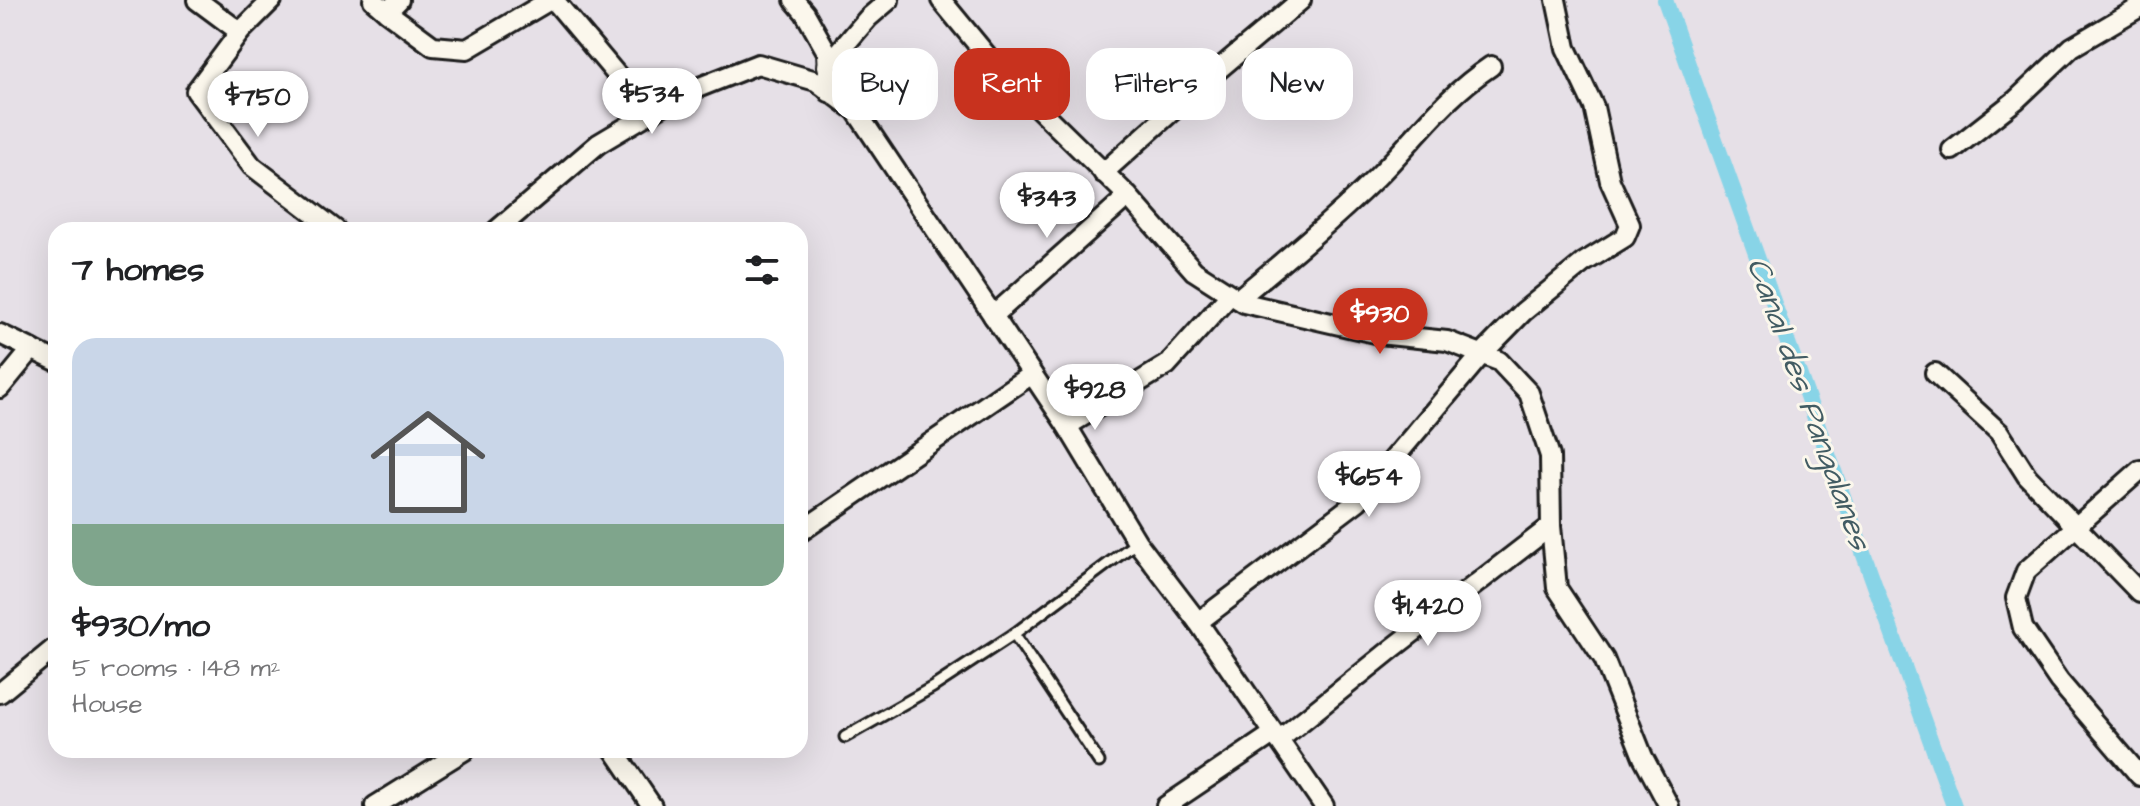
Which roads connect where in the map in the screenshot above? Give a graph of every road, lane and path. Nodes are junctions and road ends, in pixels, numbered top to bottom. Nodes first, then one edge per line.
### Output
1 (197, 0) edge
2 (272, 0) edge
3 (552, 0) edge
4 (794, 0) edge
5 (889, 0) edge
6 (941, 0) edge
7 (1301, 0) edge
8 (1556, 0) edge
9 (386, 4) edge
10 (2140, 7) edge
11 (240, 32) junction
12 (827, 66) junction
13 (1491, 66) dead end
14 (829, 92) junction
15 (653, 112) junction
16 (1952, 150) dead end
17 (1103, 173) junction
18 (1128, 196) junction
19 (326, 222) edge
20 (506, 222) edge
21 (1234, 297) junction
22 (993, 316) junction
23 (0, 334) edge
24 (32, 349) junction
25 (1482, 354) junction
26 (48, 357) edge
27 (1935, 373) dead end
28 (1032, 374) junction
29 (0, 388) edge
30 (1067, 426) junction
31 (2140, 470) edge
32 (1551, 526) junction
33 (808, 527) edge
34 (2075, 527) junction
35 (1137, 542) junction
36 (2140, 593) edge
37 (1198, 622) junction
38 (1014, 634) junction
39 (48, 654) edge
40 (0, 693) edge
41 (845, 737) dead end
42 (1277, 737) junction
43 (452, 758) edge
44 (619, 758) edge
45 (1099, 762) dead end
46 (2140, 775) edge
47 (375, 806) edge
48 (652, 806) edge
49 (1166, 806) edge
50 (1324, 806) edge
51 (1669, 806) edge

1 - 11 street
2 - 11 street
3 - 9 street
3 - 15 street
4 - 12 street
5 - 12 street
6 - 17 street
7 - 17 street
8 - 25 street
10 - 16 street
11 - 19 street
12 - 14 street
13 - 21 street
14 - 15 street
14 - 22 street
15 - 20 street
17 - 18 street
18 - 21 street
18 - 22 street
21 - 25 street
21 - 30 street
22 - 28 street
23 - 24 street
24 - 26 street
24 - 29 street
25 - 32 street
25 - 37 street
27 - 34 street
28 - 30 street
28 - 33 street
30 - 35 street
31 - 34 street
32 - 42 street
32 - 51 street
34 - 36 street
34 - 46 street
35 - 37 street
35 - 38 lane
37 - 42 street
38 - 41 lane
38 - 45 lane
39 - 40 street
42 - 49 street
42 - 50 street
43 - 47 street
44 - 48 street

